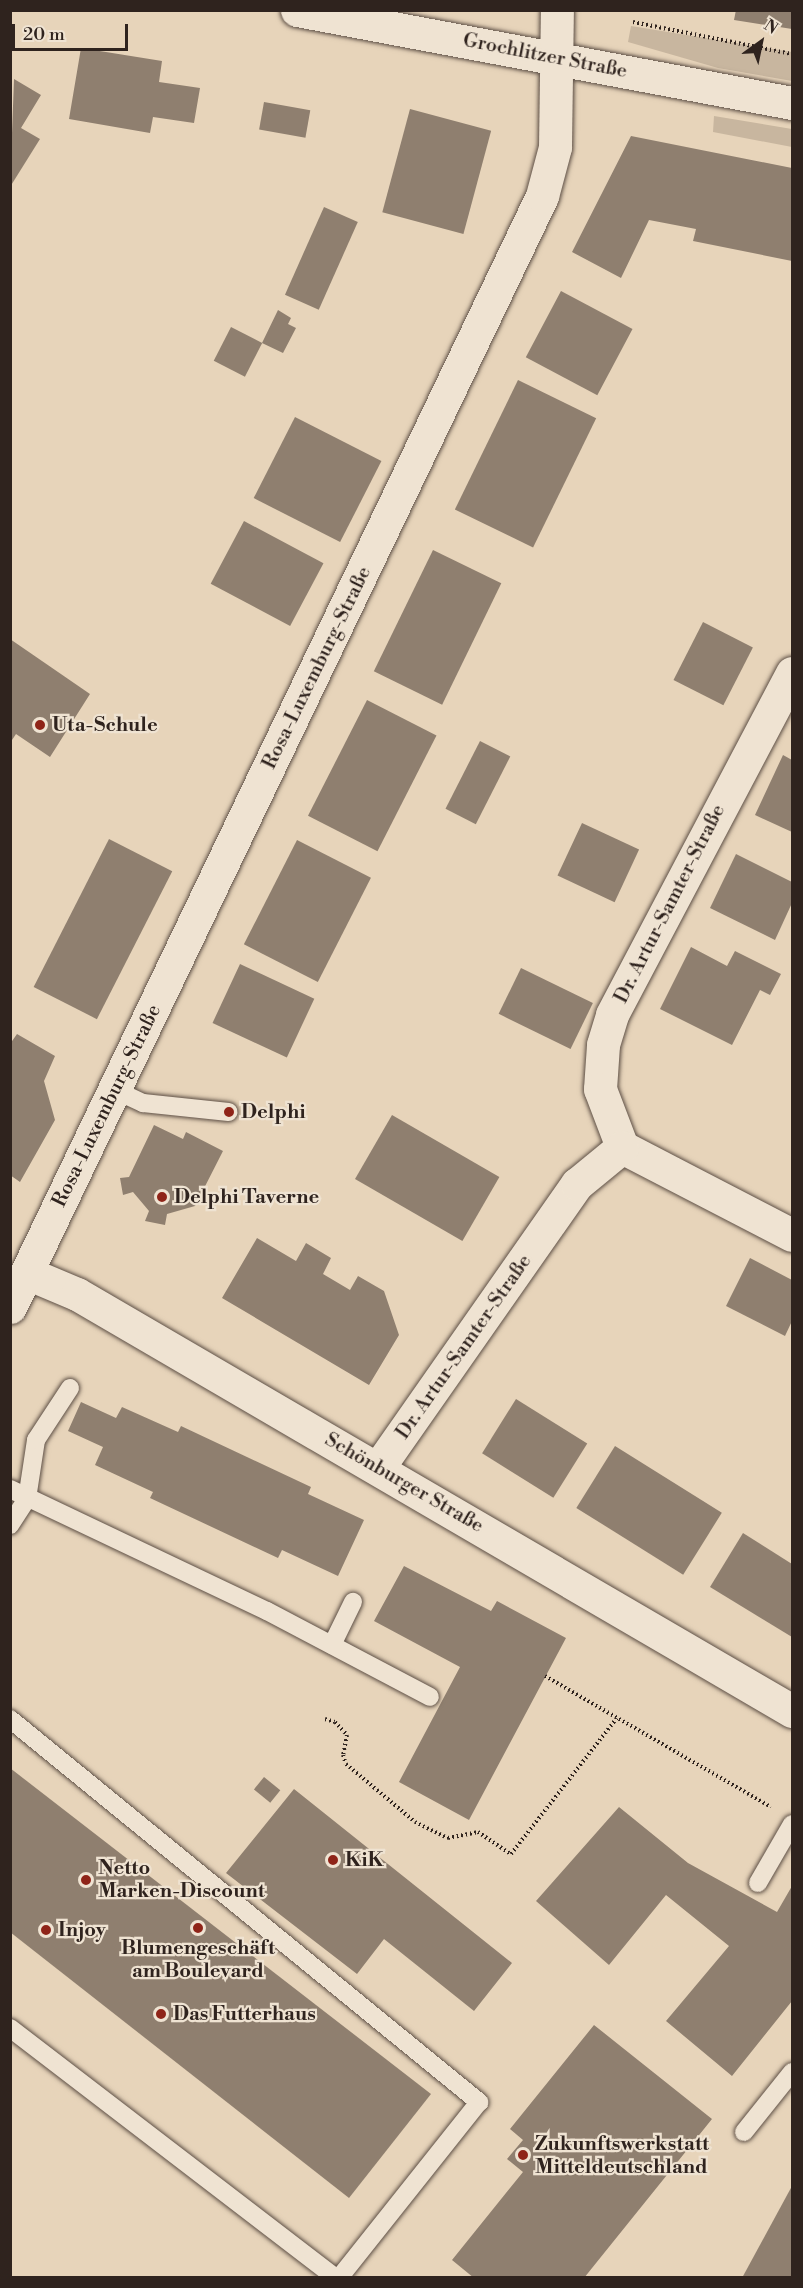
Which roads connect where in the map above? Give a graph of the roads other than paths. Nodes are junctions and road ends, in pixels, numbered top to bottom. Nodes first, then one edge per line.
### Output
1 (297, 10) edge
2 (557, 10) edge
3 (558, 57) junction
4 (792, 103) edge
5 (792, 673) edge
6 (115, 1090) junction
7 (229, 1112) dead end
8 (622, 1147) junction
9 (792, 1235) edge
10 (19, 1268) edge
11 (10, 1307) edge
12 (70, 1388) dead end
13 (378, 1468) junction
14 (10, 1489) edge
15 (27, 1499) junction
16 (10, 1525) edge
17 (353, 1602) dead end
18 (332, 1645) junction
19 (430, 1697) dead end
20 (792, 1711) edge
21 (10, 1719) edge
22 (787, 1819) edge
23 (758, 1883) dead end
24 (10, 2028) edge
25 (792, 2072) edge
26 (744, 2132) dead end
27 (338, 2277) edge

1 - 3 main road, Grochlitzer Straße
2 - 3 main road, Rosa-Luxemburg-Straße
3 - 4 main road, Grochlitzer Straße
3 - 6 main road, Rosa-Luxemburg-Straße
5 - 8 main road, Dr. Artur-Samter-Straße
6 - 7 lane
6 - 10 main road, Rosa-Luxemburg-Straße
8 - 9 main road
8 - 13 main road, Dr. Artur-Samter-Straße
10 - 11 main road, Rosa-Luxemburg-Straße
10 - 13 main road, Schönburger Straße
12 - 15 lane
13 - 20 main road, Schönburger Straße
14 - 15 lane
15 - 16 lane
15 - 18 lane
17 - 18 lane
18 - 19 lane
21 - 27 lane
22 - 23 lane
24 - 27 lane
25 - 26 lane

